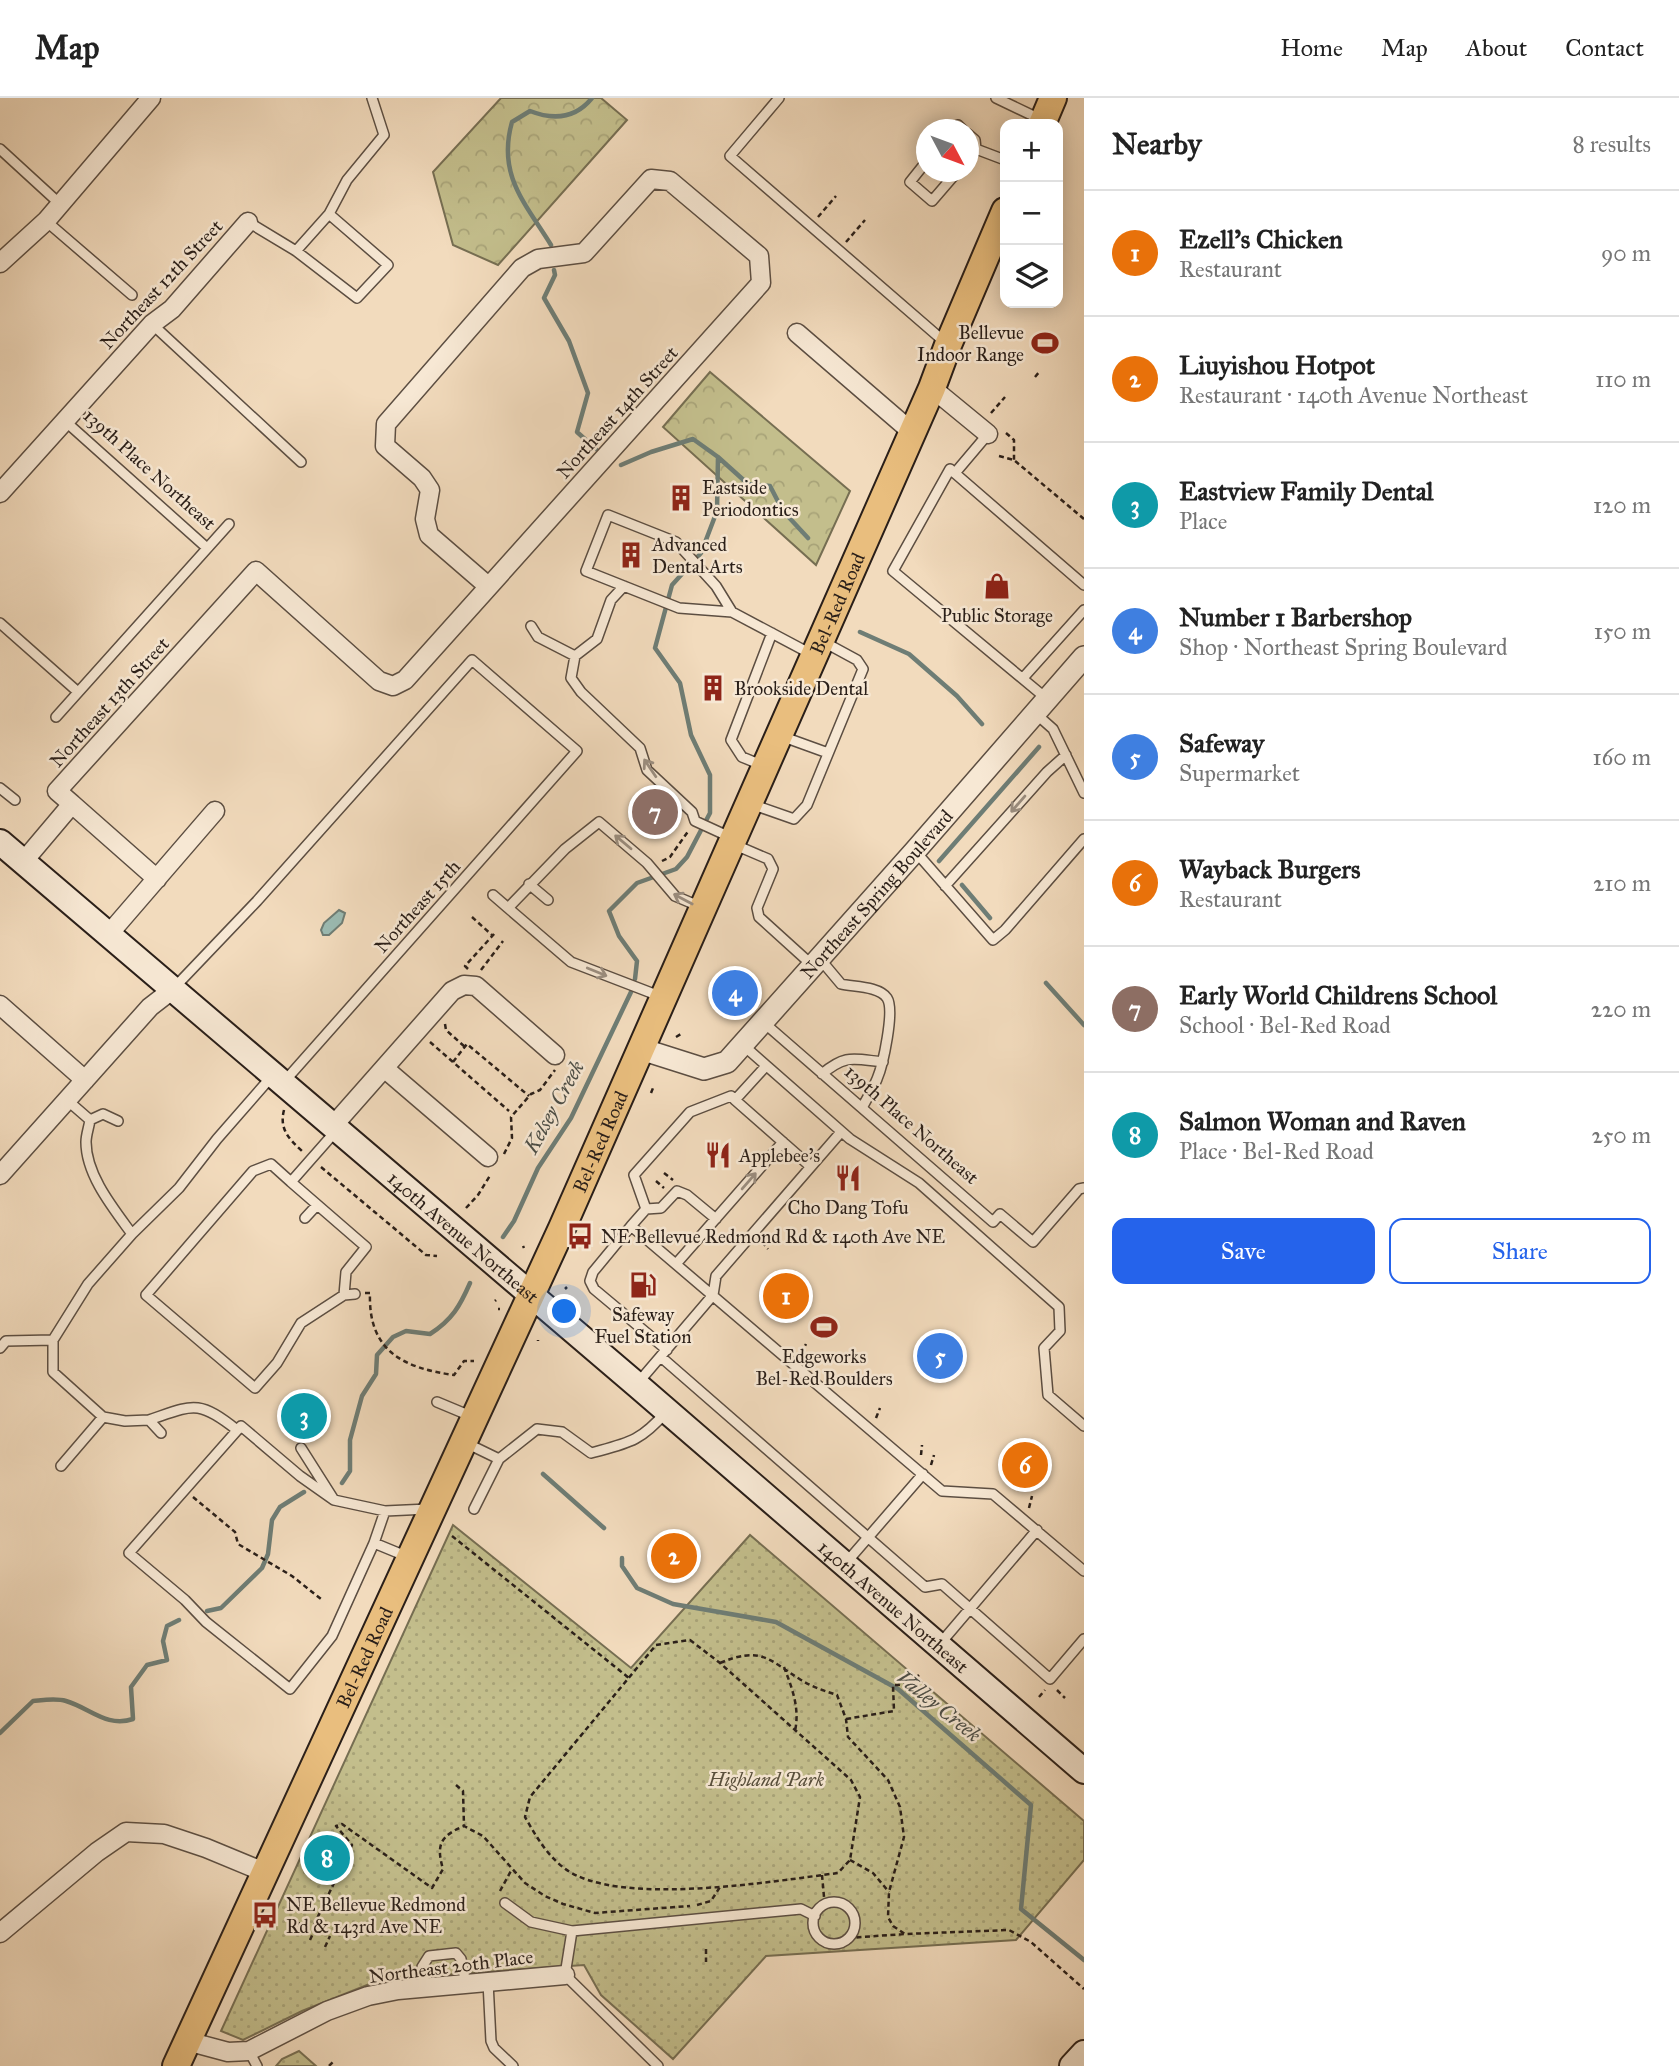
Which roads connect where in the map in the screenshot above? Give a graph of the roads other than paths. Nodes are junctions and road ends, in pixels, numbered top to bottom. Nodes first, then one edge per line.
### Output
1 (151, 98) edge
2 (372, 98) edge
3 (779, 98) edge
4 (996, 98) edge
5 (1046, 114) edge
6 (0, 149) edge
7 (979, 150) edge
8 (1000, 158) edge
9 (916, 174) edge
10 (948, 182) edge
11 (60, 204) junction
12 (329, 214) junction
13 (46, 221) junction
14 (248, 222) joint
15 (1000, 223) edge
16 (296, 251) junction
17 (0, 263) edge
18 (132, 295) dead end
19 (152, 324) junction
20 (797, 333) dead end
21 (948, 345) junction
22 (932, 388) junction
23 (65, 421) junction
24 (913, 433) junction
25 (997, 434) joint
26 (301, 461) dead end
27 (955, 473) junction
28 (0, 493) edge
29 (229, 524) dead end
30 (207, 548) junction
31 (1084, 585) edge
32 (488, 586) junction
33 (624, 586) junction
34 (1084, 610) edge
35 (732, 612) junction
36 (0, 623) edge
37 (531, 626) dead end
38 (772, 633) junction
39 (818, 648) junction
40 (575, 656) junction
41 (1084, 657) edge
42 (1023, 678) junction
43 (393, 686) joint
44 (78, 692) junction
45 (1041, 706) junction
46 (56, 717) dead end
47 (780, 735) junction
48 (828, 753) junction
49 (1066, 755) junction
50 (766, 767) junction
51 (0, 788) edge
52 (1084, 793) edge
53 (15, 800) dead end
54 (750, 803) junction
55 (72, 804) junction
56 (215, 811) dead end
57 (1084, 839) edge
58 (0, 842) edge
59 (733, 842) junction
60 (915, 851) junction
61 (23, 862) junction
62 (157, 879) junction
63 (529, 884) junction
64 (945, 886) junction
65 (493, 895) dead end
66 (548, 900) dead end
67 (508, 908) junction
68 (704, 908) junction
69 (108, 935) junction
70 (817, 962) junction
71 (172, 990) junction
72 (664, 998) junction
73 (0, 1005) edge
74 (763, 1023) junction
75 (743, 1045) junction
76 (640, 1049) junction
77 (555, 1059) road end
78 (883, 1062) junction
79 (766, 1066) junction
80 (384, 1068) junction
81 (822, 1074) junction
82 (85, 1080) junction
83 (277, 1080) junction
84 (67, 1100) junction
85 (736, 1100) junction
86 (862, 1108) junction
87 (90, 1120) junction
88 (118, 1121) dead end
89 (334, 1128) junction
90 (841, 1132) junction
91 (783, 1142) junction
92 (495, 1160) road end
93 (810, 1167) junction
94 (0, 1175) edge
95 (291, 1182) junction
96 (1084, 1188) edge
97 (317, 1205) junction
98 (646, 1209) junction
99 (305, 1219) dead end
100 (716, 1219) junction
101 (632, 1226) junction
102 (131, 1234) junction
103 (676, 1264) junction
104 (355, 1294) road end
105 (344, 1295) junction
106 (713, 1295) junction
107 (531, 1296) junction
108 (53, 1340) junction
109 (0, 1348) edge
110 (664, 1353) junction
111 (637, 1385) junction
112 (437, 1402) dead end
113 (667, 1412) junction
114 (103, 1417) junction
115 (475, 1418) junction
116 (149, 1420) junction
117 (1084, 1426) edge
118 (237, 1430) junction
119 (162, 1433) dead end
120 (464, 1442) junction
121 (301, 1448) dead end
122 (499, 1459) junction
123 (61, 1466) dead end
124 (923, 1475) junction
125 (334, 1500) junction
126 (433, 1509) junction
127 (474, 1509) dead end
128 (384, 1511) junction
129 (1037, 1530) junction
130 (868, 1537) junction
131 (374, 1543) junction
132 (410, 1558) junction
133 (844, 1565) junction
134 (1084, 1571) edge
135 (969, 1608) junction
136 (1084, 1639) edge
137 (938, 1646) junction
138 (1084, 1771) edge
139 (264, 1872) junction
140 (505, 1903) dead end
141 (815, 1916) junction
142 (572, 1931) junction
143 (0, 1933) edge
144 (565, 1975) junction
145 (488, 1982) junction
146 (466, 1984) junction
147 (426, 1987) junction
148 (187, 2041) junction
149 (1084, 2053) edge
150 (253, 2058) edge
151 (176, 2066) edge
152 (513, 2066) edge
153 (658, 2066) edge
154 (1072, 2066) edge

1 - 11 street
2 - 12 lane
3 - 21 lane
4 - 5 lane
6 - 11 lane
7 - 8 lane
9 - 10 lane
11 - 13 street
12 - 16 lane
12 - 16 lane, Northeast 12th Street
13 - 17 street
13 - 18 lane
14 - 16 lane, Northeast 12th Street
14 - 19 street, Northeast 12th Street
15 - 21 main road, Bel-Red Road
19 - 23 street, Northeast 12th Street
19 - 26 lane
20 - 24 street
21 - 22 main road, Bel-Red Road
22 - 24 main road, Bel-Red Road
22 - 25 street
23 - 28 street, Northeast 12th Street
23 - 30 lane, 139th Place Northeast
24 - 39 main road, Bel-Red Road
25 - 27 lane
27 - 31 lane
27 - 42 lane
29 - 30 lane
30 - 44 lane
32 - 32 street, Northeast 14th Street
32 - 43 street, Northeast 14th Street
33 - 35 lane
33 - 35 lane
33 - 40 lane
34 - 42 lane
35 - 38 lane
36 - 44 lane
37 - 40 lane
38 - 39 lane
38 - 50 lane
39 - 47 main road, Bel-Red Road
39 - 48 lane
59 -> 40 lane
41 - 45 street, Northeast Spring Boulevard
42 - 45 lane
43 - 55 street, Northeast 13th Street
44 - 46 lane
45 - 49 lane
45 - 60 street, Northeast Spring Boulevard
47 - 48 lane
47 - 50 main road, Bel-Red Road
48 - 54 lane
49 - 52 lane
49 -> 64 lane
50 - 54 main road, Bel-Red Road
51 - 53 lane
54 - 59 main road, Bel-Red Road
55 - 61 street
55 - 62 street
56 - 62 street
57 - 64 lane
58 - 61 main road, 140th Avenue Northeast
59 - 68 main road, Bel-Red Road
59 - 70 lane
60 - 64 lane
60 - 70 street, Northeast Spring Boulevard
61 - 69 main road, 140th Avenue Northeast
62 - 69 street
63 - 66 lane
63 - 67 lane
68 -> 63 lane
65 - 67 lane
67 -> 72 lane
68 - 72 main road, Bel-Red Road
69 - 71 main road, 140th Avenue Northeast
70 - 74 street, Northeast Spring Boulevard
70 - 78 lane
71 - 82 street
71 - 83 main road, 140th Avenue Northeast
71 - 83 lane, Northeast 15th
72 - 76 main road, Bel-Red Road
73 - 82 street
74 - 75 street, Northeast Spring Boulevard
74 - 81 lane, 139th Place Northeast
75 - 76 street, Northeast Spring Boulevard
75 - 79 lane
76 - 107 main road, Bel-Red Road
77 - 80 street
78 - 81 lane
78 - 86 lane
79 - 85 lane
79 - 90 lane
80 - 89 street
80 - 92 street
81 - 86 lane, 139th Place Northeast
82 - 84 street
83 - 89 main road, 140th Avenue Northeast
83 - 102 lane, Northeast 15th
84 - 87 lane
84 - 94 street
85 - 91 lane
85 - 98 lane
86 - 96 lane, 139th Place Northeast
87 - 88 lane
87 - 102 lane
89 - 95 lane
89 - 107 main road, 140th Avenue Northeast
90 - 93 lane
90 - 117 lane
91 - 93 lane
100 -> 91 lane
93 - 106 lane
95 - 97 lane
95 - 105 lane
97 - 99 lane
97 - 105 lane
98 - 100 lane
98 - 101 lane
100 - 103 lane
101 - 103 lane
101 - 110 lane
102 - 108 lane, Northeast 15th
103 - 106 lane
104 - 105 lane
106 - 110 lane
106 - 124 lane
107 - 111 main road, 140th Avenue Northeast
107 - 115 main road, Bel-Red Road
108 - 109 lane
108 - 114 lane
110 - 111 lane
110 - 130 lane
111 - 113 main road, 140th Avenue Northeast
112 - 115 lane
113 - 122 lane
113 - 133 main road, 140th Avenue Northeast
114 - 116 lane
114 - 123 lane
115 - 120 main road, Bel-Red Road
116 - 118 lane
116 - 119 lane
118 - 125 lane
118 - 131 lane
120 - 122 lane
120 - 126 main road, Bel-Red Road
121 - 125 lane
122 - 127 lane
124 - 129 lane
124 - 130 lane
125 - 128 lane
126 - 128 lane
126 - 132 main road, Bel-Red Road
128 - 131 lane
129 - 134 lane
129 - 135 lane
130 - 133 lane
130 - 135 lane
131 - 132 lane
132 - 139 main road, Bel-Red Road
133 - 137 main road, 140th Avenue Northeast
135 - 136 lane
135 - 137 lane
137 - 138 main road, 140th Avenue Northeast
139 - 143 street
139 - 148 main road, Bel-Red Road
140 - 142 lane
141 - 141 lane
141 - 142 lane
142 - 144 lane
144 - 145 street, Northeast 20th Place
144 - 153 lane
145 - 146 street, Northeast 20th Place
145 - 152 lane
146 - 147 street, Northeast 20th Place
146 - 147 lane
147 - 150 street, Northeast 20th Place
148 - 150 street, Northeast 20th Place
148 - 151 main road, Bel-Red Road
149 - 154 main road

